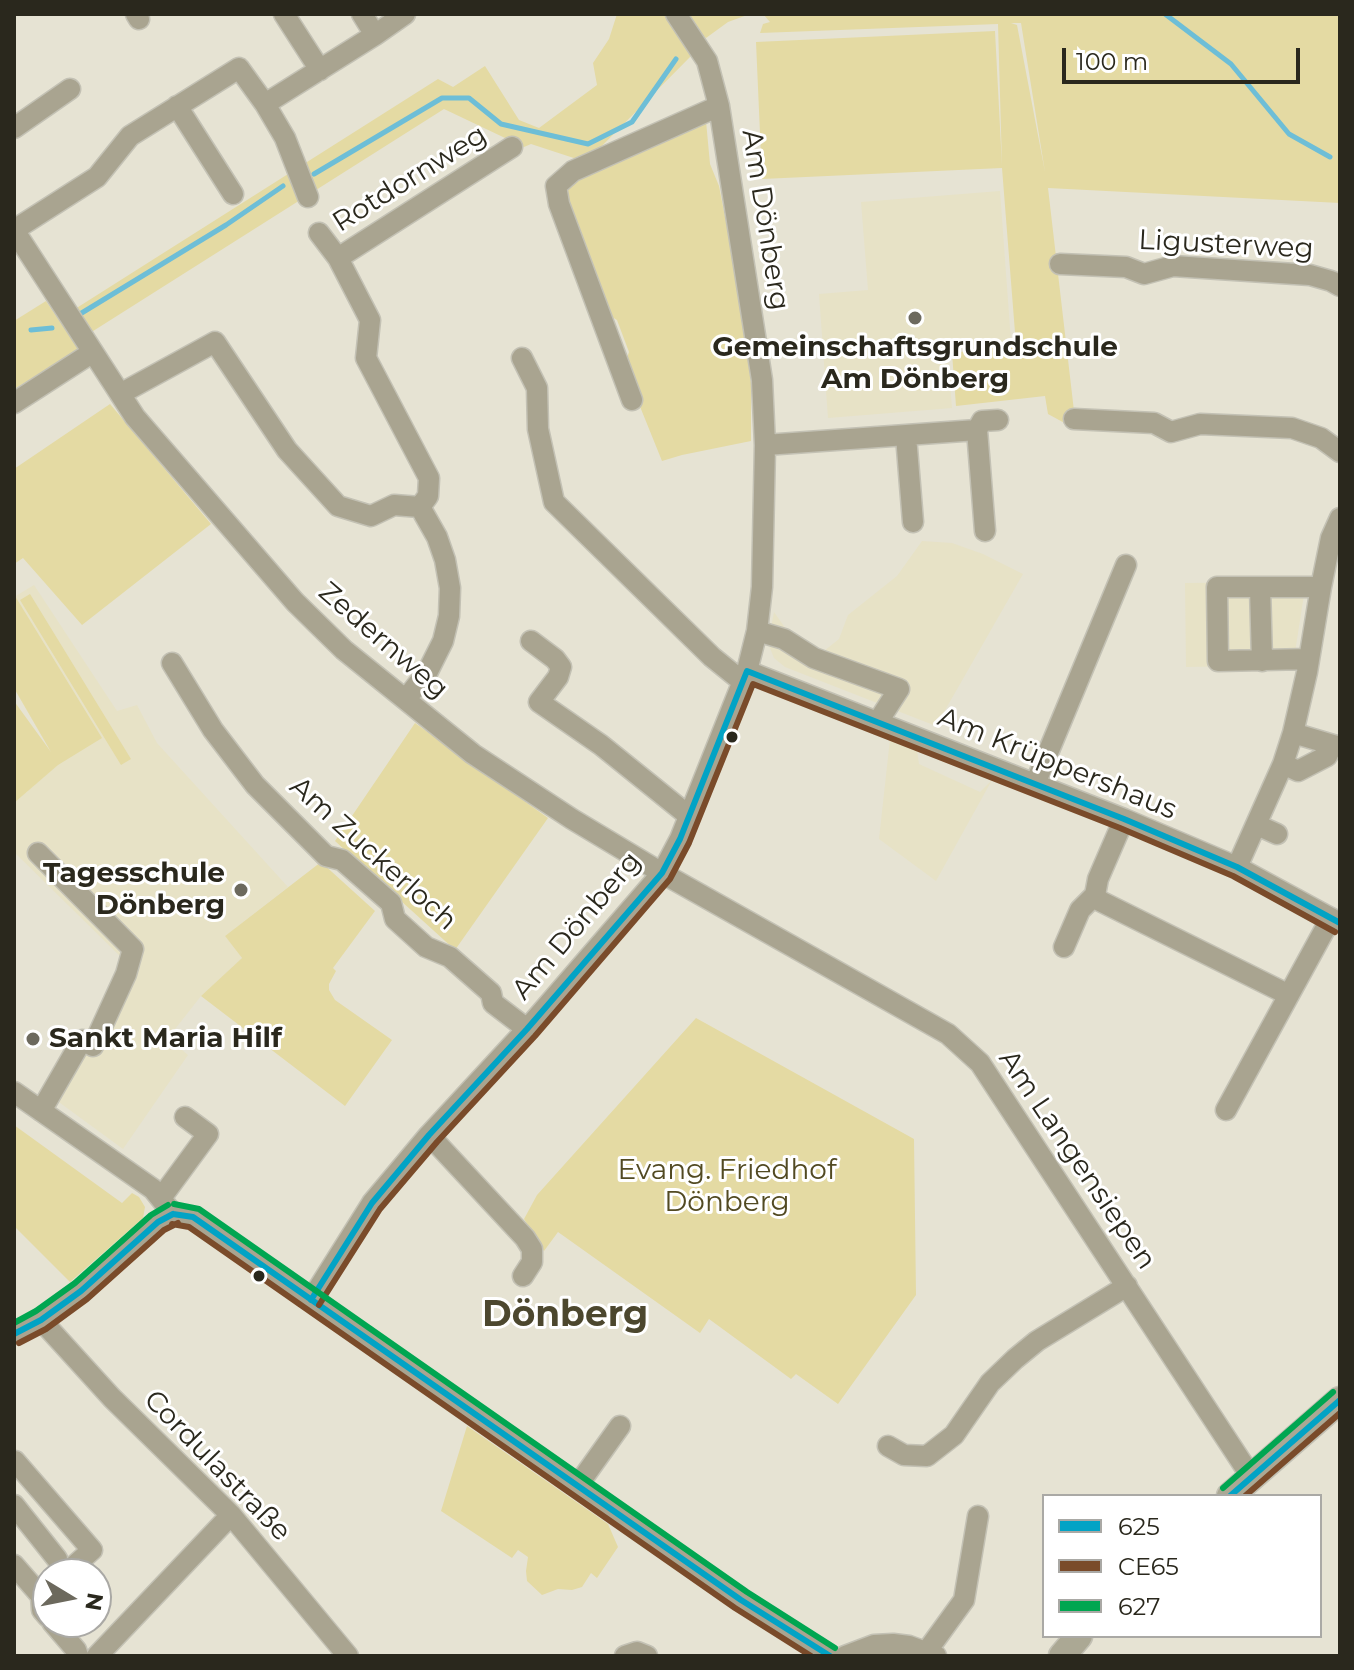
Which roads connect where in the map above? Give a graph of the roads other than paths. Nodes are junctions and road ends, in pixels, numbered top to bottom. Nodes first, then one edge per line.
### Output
1 (284, 14) edge
2 (362, 14) edge
3 (405, 14) edge
4 (676, 14) edge
5 (375, 35) junction
6 (320, 70) junction
7 (70, 89) dead end
8 (265, 104) junction
9 (177, 106) junction
10 (719, 106) junction
11 (14, 128) edge
12 (512, 147) dead end
13 (233, 194) dead end
14 (308, 197) dead end
15 (14, 230) edge
16 (319, 233) dead end
17 (338, 258) junction
18 (1060, 264) dead end
19 (1340, 286) edge
20 (93, 352) junction
21 (522, 358) dead end
22 (120, 394) junction
23 (632, 400) dead end
24 (14, 403) edge
25 (1074, 419) dead end
26 (998, 420) dead end
27 (977, 430) junction
28 (906, 436) junction
29 (765, 445) junction
30 (1340, 452) edge
31 (420, 507) junction
32 (1340, 518) edge
33 (913, 522) dead end
34 (985, 531) dead end
35 (1333, 564) edge
36 (1126, 565) dead end
37 (1260, 587) junction
38 (1321, 587) junction
39 (757, 631) junction
40 (531, 641) dead end
41 (1309, 659) junction
42 (1262, 661) junction
43 (172, 663) dead end
44 (745, 677) junction
45 (406, 699) junction
46 (877, 723) junction
47 (1293, 733) junction
48 (1336, 746) edge
49 (1283, 764) junction
50 (1035, 784) junction
51 (689, 816) junction
52 (1124, 819) junction
53 (1257, 825) junction
54 (1277, 834) dead end
55 (38, 853) dead end
56 (1237, 867) junction
57 (662, 873) junction
58 (1095, 895) junction
59 (1336, 920) edge
60 (1064, 947) dead end
61 (1289, 995) junction
62 (527, 1029) junction
63 (14, 1092) edge
64 (1226, 1110) dead end
65 (41, 1111) junction
66 (185, 1117) dead end
67 (429, 1135) junction
68 (167, 1206) junction
69 (523, 1276) dead end
70 (1127, 1286) junction
71 (311, 1300) junction
72 (41, 1320) junction
73 (14, 1334) edge
74 (1340, 1400) edge
75 (620, 1426) dead end
76 (888, 1446) dead end
77 (15, 1461) edge
78 (1252, 1478) junction
79 (578, 1485) junction
80 (1232, 1494) edge
81 (14, 1505) edge
82 (231, 1515) junction
83 (978, 1516) dead end
84 (22, 1529) edge
85 (53, 1558) edge
86 (76, 1558) edge
87 (14, 1565) edge
88 (32, 1581) edge
89 (66, 1638) edge
90 (1077, 1638) edge
91 (932, 1654) edge
92 (825, 1655) edge
93 (78, 1656) edge
94 (97, 1656) edge
95 (348, 1656) edge
96 (625, 1656) edge
97 (647, 1656) edge
98 (845, 1656) edge
99 (1062, 1656) edge

1 - 6 street
2 - 5 street
3 - 5 street
4 - 10 street, Am Dönberg
5 - 6 street
6 - 8 street
7 - 11 street
8 - 9 street
8 - 14 street
9 - 13 street
9 - 15 street
10 - 23 street
10 - 29 street, Am Dönberg
12 - 17 street, Rotdornweg
15 - 20 street, Zedernweg
16 - 17 street, Rotdornweg
17 - 31 street, Rotdornweg
18 - 19 street, Ligusterweg
20 - 22 street, Zedernweg
20 - 24 street
21 - 44 street
22 - 31 street
22 - 45 street, Zedernweg
25 - 30 street
26 - 27 street
27 - 28 street
27 - 34 street
28 - 29 street
28 - 33 street
29 - 39 street, Am Dönberg
31 - 45 street
32 - 35 street
35 - 38 street
36 - 50 street
37 - 38 street
37 - 42 street
37 - 42 street
38 - 41 street
39 - 44 street, Am Dönberg
39 - 46 street
40 - 51 street
41 - 42 street
41 - 47 street
43 - 62 street, Am Zuckerloch
44 - 46 street, Am Krüppershaus
44 - 51 street, Am Dönberg
45 - 57 street, Zedernweg
46 - 50 street, Am Krüppershaus
47 - 48 street
47 - 49 street
48 - 49 street
49 - 53 street
50 - 52 street, Am Krüppershaus
51 - 57 street, Am Dönberg
52 - 56 street, Am Krüppershaus
52 - 58 street
53 - 54 street
53 - 56 street
55 - 65 street
56 - 59 street, Am Krüppershaus
57 - 62 street, Am Dönberg
57 - 70 street, Am Langensiepen
58 - 60 street
58 - 61 street
59 - 61 street
61 - 64 street
62 - 67 street, Am Dönberg
63 - 65 street
65 - 68 street
66 - 68 street
67 - 69 street
67 - 71 street, Am Dönberg
68 - 71 street
68 - 72 street
70 - 76 street
70 - 78 street, Am Langensiepen
71 - 79 street
72 - 73 street
72 - 82 street, Cordulastraße
74 - 78 main road
75 - 79 street
77 - 86 street
78 - 80 main road
79 - 92 street
81 - 84 street
82 - 94 street
82 - 95 street, Cordulastraße
83 - 91 street
84 - 85 street
87 - 88 street
89 - 93 street
90 - 99 main road
91 - 98 street
96 - 97 street

